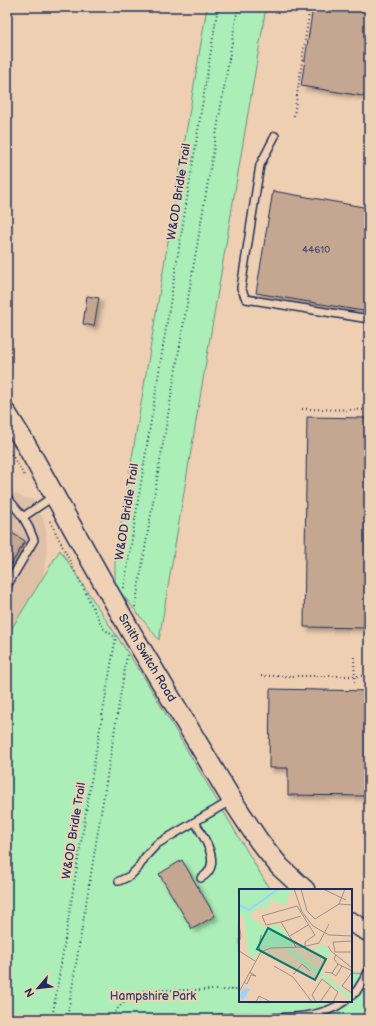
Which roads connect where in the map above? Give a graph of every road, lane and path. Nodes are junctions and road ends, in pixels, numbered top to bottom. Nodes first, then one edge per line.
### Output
1 (218, 7) edge
2 (238, 7) edge
3 (310, 7) edge
4 (294, 116) dead end
5 (275, 136) dead end
6 (369, 319) edge
7 (302, 409) dead end
8 (369, 410) edge
9 (7, 414) edge
10 (7, 447) edge
11 (24, 475) dead end
12 (7, 497) edge
13 (49, 500) junction
14 (23, 517) junction
15 (7, 586) edge
16 (124, 589) dead end
17 (127, 611) junction
18 (122, 637) junction
19 (354, 657) dead end
20 (261, 676) dead end
21 (355, 676) junction
22 (369, 676) edge
23 (355, 685) dead end
24 (232, 800) junction
25 (196, 822) junction
26 (201, 878) dead end
27 (119, 881) dead end
28 (304, 889) edge
29 (352, 923) edge
30 (369, 932) edge
31 (369, 971) edge
32 (239, 990) edge
33 (352, 995) edge
34 (343, 1002) edge
35 (52, 1019) edge
36 (67, 1019) edge
37 (111, 1019) edge
38 (218, 1019) edge
39 (266, 1019) edge

1 - 16 path, W&OD Bridle Trail
2 - 17 path, W&OD Bridle Trail
3 - 4 path
5 - 6 lane
7 - 8 path
9 - 13 street, Smith Switch Road
10 - 11 path
12 - 14 lane
13 - 14 lane
13 - 17 street, Smith Switch Road
13 - 18 path
14 - 15 lane
17 - 18 street, Smith Switch Road
17 - 18 path, W&OD Bridle Trail
18 - 24 street, Smith Switch Road
18 - 35 path, W&OD Bridle Trail
18 - 36 path
19 - 21 path
20 - 21 path
21 - 22 path
21 - 23 path
24 - 25 lane
24 - 28 street, Smith Switch Road
25 - 26 lane
25 - 27 lane
29 - 30 street
31 - 33 lane
32 - 37 path
34 - 39 lane
38 - 39 lane

